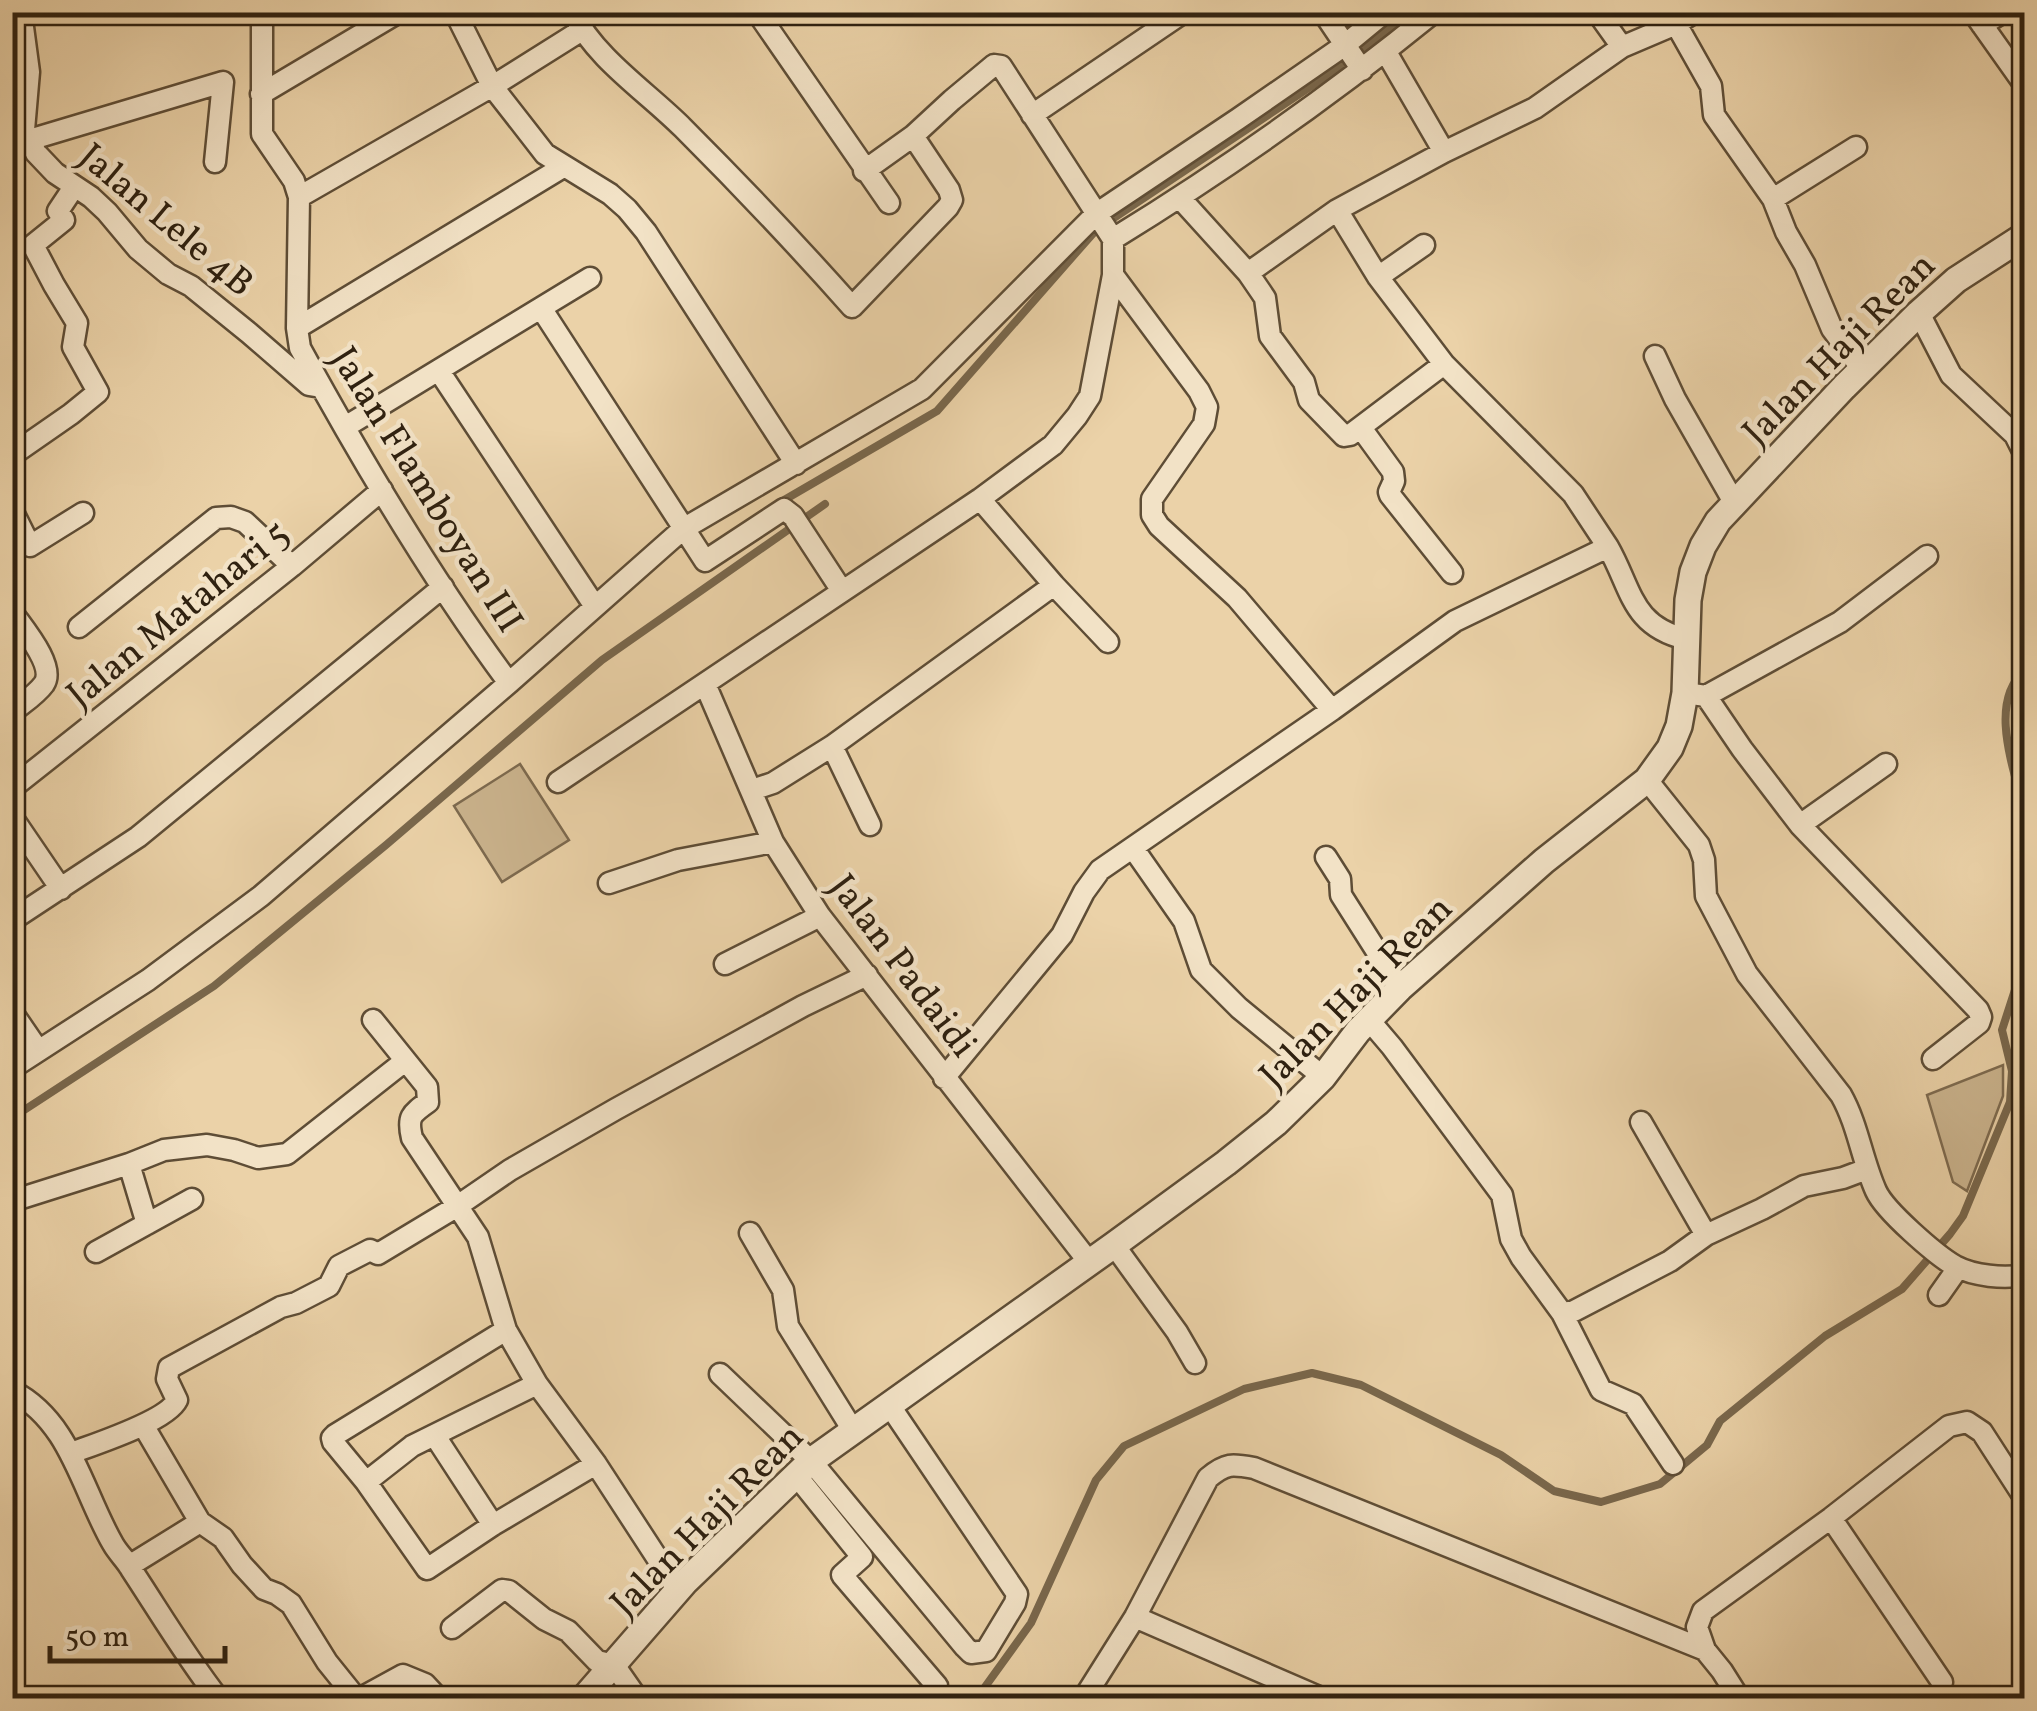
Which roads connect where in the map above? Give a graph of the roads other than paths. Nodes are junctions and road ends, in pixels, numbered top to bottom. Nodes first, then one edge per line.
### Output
1 (21, 12) edge
2 (262, 12) edge
3 (399, 12) edge
4 (456, 12) edge
5 (756, 12) edge
6 (1184, 12) edge
7 (1323, 12) edge
8 (1385, 12) edge
9 (1434, 12) edge
10 (1597, 12) edge
11 (1696, 12) edge
12 (2003, 12) edge
13 (1978, 19) edge
14 (577, 21) edge
15 (1676, 24) junction
16 (1622, 47) junction
17 (1386, 52) junction
18 (1353, 58) junction
19 (2024, 84) edge
20 (492, 86) junction
21 (261, 94) junction
22 (1032, 115) junction
23 (22, 132) edge
24 (913, 136) junction
25 (1856, 147) dead end
26 (1444, 152) junction
27 (216, 162) dead end
28 (563, 167) junction
29 (864, 171) junction
30 (74, 187) junction
31 (298, 197) junction
32 (1180, 198) junction
33 (1773, 199) junction
34 (889, 203) dead end
35 (1337, 210) junction
36 (1105, 226) junction
37 (2024, 236) edge
38 (1424, 245) dead end
39 (1248, 273) junction
40 (1113, 275) junction
41 (1378, 277) junction
42 (590, 278) dead end
43 (541, 308) junction
44 (1918, 312) junction
45 (297, 328) junction
46 (1654, 356) dead end
47 (1444, 364) junction
48 (1862, 369) junction
49 (439, 371) junction
50 (321, 387) junction
51 (345, 426) junction
52 (1352, 432) junction
53 (2024, 453) edge
54 (12, 455) edge
55 (796, 464) junction
56 (382, 490) junction
57 (980, 498) junction
58 (1735, 504) junction
59 (12, 510) edge
60 (83, 513) dead end
61 (683, 529) junction
62 (1608, 547) junction
63 (1927, 556) dead end
64 (292, 566) junction
65 (1452, 573) dead end
66 (1054, 584) junction
67 (443, 587) junction
68 (842, 592) junction
69 (594, 605) junction
70 (12, 612) edge
71 (79, 627) dead end
72 (1686, 639) junction
73 (1108, 642) dead end
74 (509, 683) junction
75 (706, 684) junction
76 (1696, 695) junction
77 (1332, 710) junction
78 (12, 712) edge
79 (832, 746) junction
80 (1886, 764) dead end
81 (1647, 780) junction
82 (558, 782) dead end
83 (12, 788) edge
84 (752, 790) junction
85 (12, 817) edge
86 (870, 825) dead end
87 (1800, 825) junction
88 (774, 842) junction
89 (1132, 848) junction
90 (1326, 857) dead end
91 (609, 883) dead end
92 (61, 890) junction
93 (820, 916) junction
94 (12, 920) edge
95 (725, 964) dead end
96 (867, 975) junction
97 (1400, 988) junction
98 (12, 1012) edge
99 (373, 1020) dead end
100 (1369, 1020) junction
101 (38, 1050) junction
102 (1933, 1059) dead end
103 (405, 1060) junction
104 (12, 1068) edge
105 (944, 1078) junction
106 (1323, 1078) junction
107 (1641, 1122) dead end
108 (129, 1164) junction
109 (1867, 1169) junction
110 (192, 1199) dead end
111 (12, 1200) edge
112 (456, 1207) junction
113 (148, 1224) junction
114 (750, 1234) dead end
115 (1706, 1235) junction
116 (1114, 1244) junction
117 (96, 1252) dead end
118 (1944, 1257) junction
119 (1090, 1262) junction
120 (2024, 1275) edge
121 (1939, 1295) dead end
122 (1562, 1313) junction
123 (506, 1330) junction
124 (1195, 1363) dead end
125 (720, 1374) dead end
126 (537, 1384) junction
127 (12, 1390) edge
128 (890, 1406) junction
129 (142, 1425) junction
130 (854, 1432) junction
131 (436, 1436) junction
132 (71, 1453) junction
133 (596, 1464) junction
134 (1672, 1464) dead end
135 (804, 1468) junction
136 (366, 1482) junction
137 (2024, 1496) edge
138 (1831, 1518) junction
139 (200, 1522) junction
140 (493, 1524) junction
141 (130, 1566) junction
142 (678, 1590) junction
143 (1134, 1616) junction
144 (452, 1628) dead end
145 (1706, 1650) junction
146 (614, 1665) junction
147 (1942, 1682) dead end
148 (937, 1686) dead end
149 (1736, 1697) edge
150 (218, 1698) edge
151 (359, 1698) edge
152 (438, 1698) edge
153 (584, 1698) edge
154 (637, 1698) edge
155 (1084, 1698) edge
156 (1321, 1698) edge

1 - 23 street
2 - 21 street
3 - 21 street
4 - 20 street
5 - 29 street
6 - 22 street
7 - 18 street
8 - 18 street
9 - 17 street
10 - 16 street
11 - 15 street
12 - 13 street
13 - 19 street
14 - 20 street
14 - 24 street
15 - 16 street
15 - 33 street
16 - 26 street
17 - 18 street
17 - 26 street
18 - 32 street
18 - 36 street
20 - 28 street
20 - 31 street
21 - 31 street
22 - 24 street
22 - 36 street
23 - 27 street
23 - 30 street, Jalan Lele 4B
24 - 29 street
25 - 33 street
26 - 35 street
28 - 45 street
28 - 55 street
29 - 34 street
30 - 50 street, Jalan Lele 4B
30 - 54 street
31 - 45 street
32 - 36 street
32 - 39 street
33 - 48 street
35 - 39 street
35 - 41 street
36 - 40 street
36 - 55 street
37 - 44 street, Jalan Haji Rean
38 - 41 street
39 - 52 street
40 - 57 street
40 - 77 street
41 - 47 street
42 - 43 street
43 - 49 street
43 - 61 street
44 - 48 street, Jalan Haji Rean
44 - 53 street
45 - 50 street, Jalan Flamboyan III
46 - 58 street
47 - 52 street
47 - 62 street
48 - 58 street, Jalan Haji Rean
49 - 51 street
49 - 69 street
50 - 51 street, Jalan Flamboyan III
51 - 56 street, Jalan Flamboyan III
52 - 65 street
55 - 61 street
56 - 64 street, Jalan Matahari 5
56 - 67 street, Jalan Flamboyan III
57 - 66 street
57 - 68 street
58 - 72 street, Jalan Haji Rean
59 - 60 street
61 - 68 street
61 - 69 street
62 - 72 street
62 - 77 street
63 - 76 street
64 - 71 street
64 - 83 street, Jalan Matahari 5
66 - 73 street
66 - 79 street
67 - 74 street, Jalan Flamboyan III
67 - 92 street
68 - 75 street
69 - 74 street
70 - 78 street
72 - 76 street, Jalan Haji Rean
74 - 101 street
75 - 82 street
75 - 84 street, Jalan Padaidi
76 - 81 street, Jalan Haji Rean
76 - 87 street
77 - 89 street
79 - 84 street
79 - 86 street
80 - 87 street
81 - 97 street, Jalan Haji Rean
81 - 109 street
84 - 88 street, Jalan Padaidi
85 - 92 street
87 - 102 street
88 - 91 street
88 - 93 street, Jalan Padaidi
89 - 105 street
89 - 106 street
90 - 97 street
92 - 94 street
93 - 95 street
93 - 96 street, Jalan Padaidi
96 - 105 street, Jalan Padaidi
96 - 112 street
97 - 100 street, Jalan Haji Rean
98 - 101 street
99 - 103 street
100 - 106 street, Jalan Haji Rean
100 - 122 street
101 - 104 street
103 - 108 street
103 - 112 street
105 - 119 street, Jalan Padaidi
106 - 116 street, Jalan Haji Rean
107 - 115 street
108 - 111 street
108 - 113 street
109 - 115 street
109 - 118 street
110 - 113 street
112 - 123 street
112 - 129 street
113 - 117 street
114 - 130 street
115 - 122 street
116 - 119 street, Jalan Haji Rean
116 - 124 street
118 - 120 street
118 - 121 street
119 - 128 street, Jalan Haji Rean
122 - 134 street
123 - 126 street
123 - 136 street
125 - 135 street
126 - 131 street
126 - 133 street
127 - 132 street
128 - 130 street, Jalan Haji Rean
128 - 135 street
129 - 132 street
129 - 139 street
130 - 135 street, Jalan Haji Rean
131 - 136 street
131 - 140 street
132 - 141 street
133 - 140 street
133 - 142 street
135 - 142 street, Jalan Haji Rean
135 - 148 street
136 - 140 street
137 - 138 street
138 - 145 street
138 - 147 street
139 - 141 street
139 - 151 street
141 - 150 street
142 - 146 street, Jalan Haji Rean
143 - 145 street
143 - 155 street
143 - 156 street
144 - 146 street
145 - 149 street
146 - 153 street, Jalan Haji Rean
146 - 154 street
151 - 152 street

